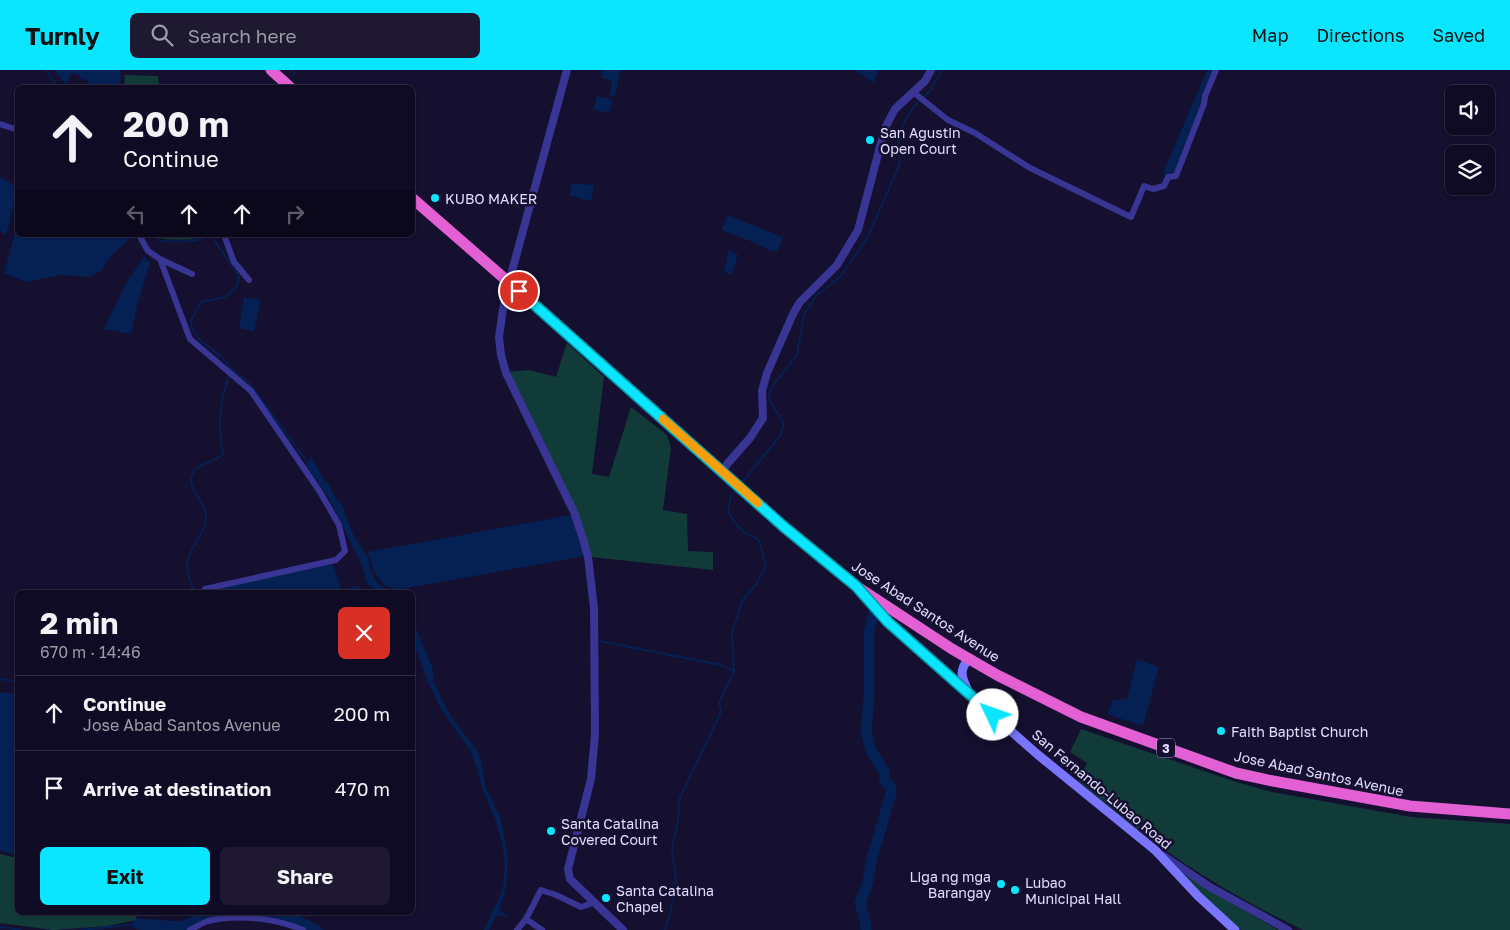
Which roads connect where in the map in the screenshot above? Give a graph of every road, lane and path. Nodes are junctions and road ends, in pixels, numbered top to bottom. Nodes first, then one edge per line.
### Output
1 (271, 70) edge
2 (567, 70) edge
3 (930, 70) edge
4 (1216, 70) edge
5 (287, 85) edge
6 (916, 94) junction
7 (0, 124) edge
8 (15, 129) edge
9 (415, 201) edge
10 (140, 237) edge
11 (225, 237) edge
12 (160, 259) junction
13 (192, 274) dead end
14 (249, 280) dead end
15 (509, 282) junction
16 (722, 472) junction
17 (856, 586) junction
18 (206, 589) dead end
19 (969, 658) junction
20 (969, 694) junction
21 (1510, 814) edge
22 (1158, 853) junction
23 (593, 903) junction
24 (526, 919) junction
25 (190, 930) edge
26 (303, 930) edge
27 (517, 930) edge
28 (542, 930) edge
29 (623, 930) edge
30 (1235, 930) edge
31 (1288, 930) edge

1 - 5 highway
2 - 15 street
3 - 6 street
4 - 6 street
6 - 16 street
7 - 8 street
9 - 15 highway, Jose Abad Santos Avenue / 3
10 - 12 street
11 - 14 street
12 - 13 street
12 - 18 street
15 - 16 highway, Jose Abad Santos Avenue / 3
15 - 23 street
16 - 17 highway, Jose Abad Santos Avenue / 3
17 - 19 highway, Jose Abad Santos Avenue / 3
17 - 20 main road, San Fernando-Lubao Road
19 - 20 main road
19 - 21 highway, Jose Abad Santos Avenue / 3
20 - 22 main road, San Fernando-Lubao Road
22 - 30 main road, San Fernando-Lubao Road
22 - 31 street
23 - 24 street
23 - 29 street
24 - 27 street
24 - 28 street
25 - 26 street

